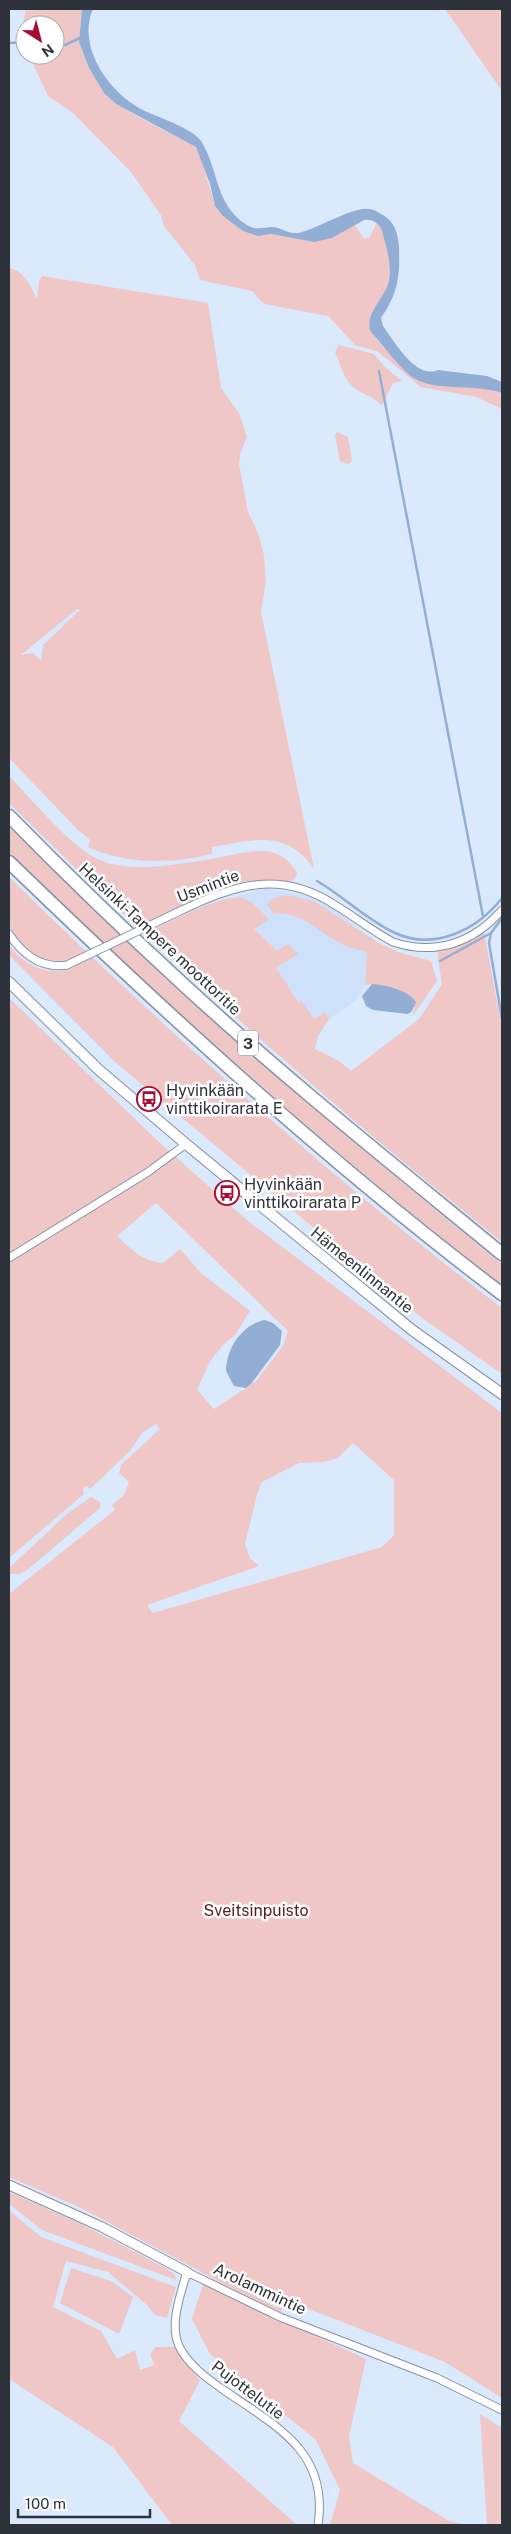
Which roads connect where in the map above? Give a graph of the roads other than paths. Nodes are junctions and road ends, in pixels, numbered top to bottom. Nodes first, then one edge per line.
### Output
1 (9, 816) edge
2 (9, 862) edge
3 (502, 910) edge
4 (9, 934) edge
5 (9, 982) edge
6 (186, 1144) junction
7 (502, 1254) edge
8 (9, 1258) edge
9 (502, 1294) edge
10 (502, 1394) edge
11 (9, 2185) edge
12 (187, 2272) junction
13 (502, 2410) edge
14 (318, 2525) edge

1 - 7 highway, Helsinki-Tampere moottoritie / 3
2 - 9 highway, 3
3 - 4 street, Usmintie, bridge
5 - 6 main road, Hämeenlinnantie
6 - 8 street
6 - 10 main road, Hämeenlinnantie
11 - 12 street, Arolammintie
12 - 13 street, Arolammintie
12 - 14 street, Pujottelutie

